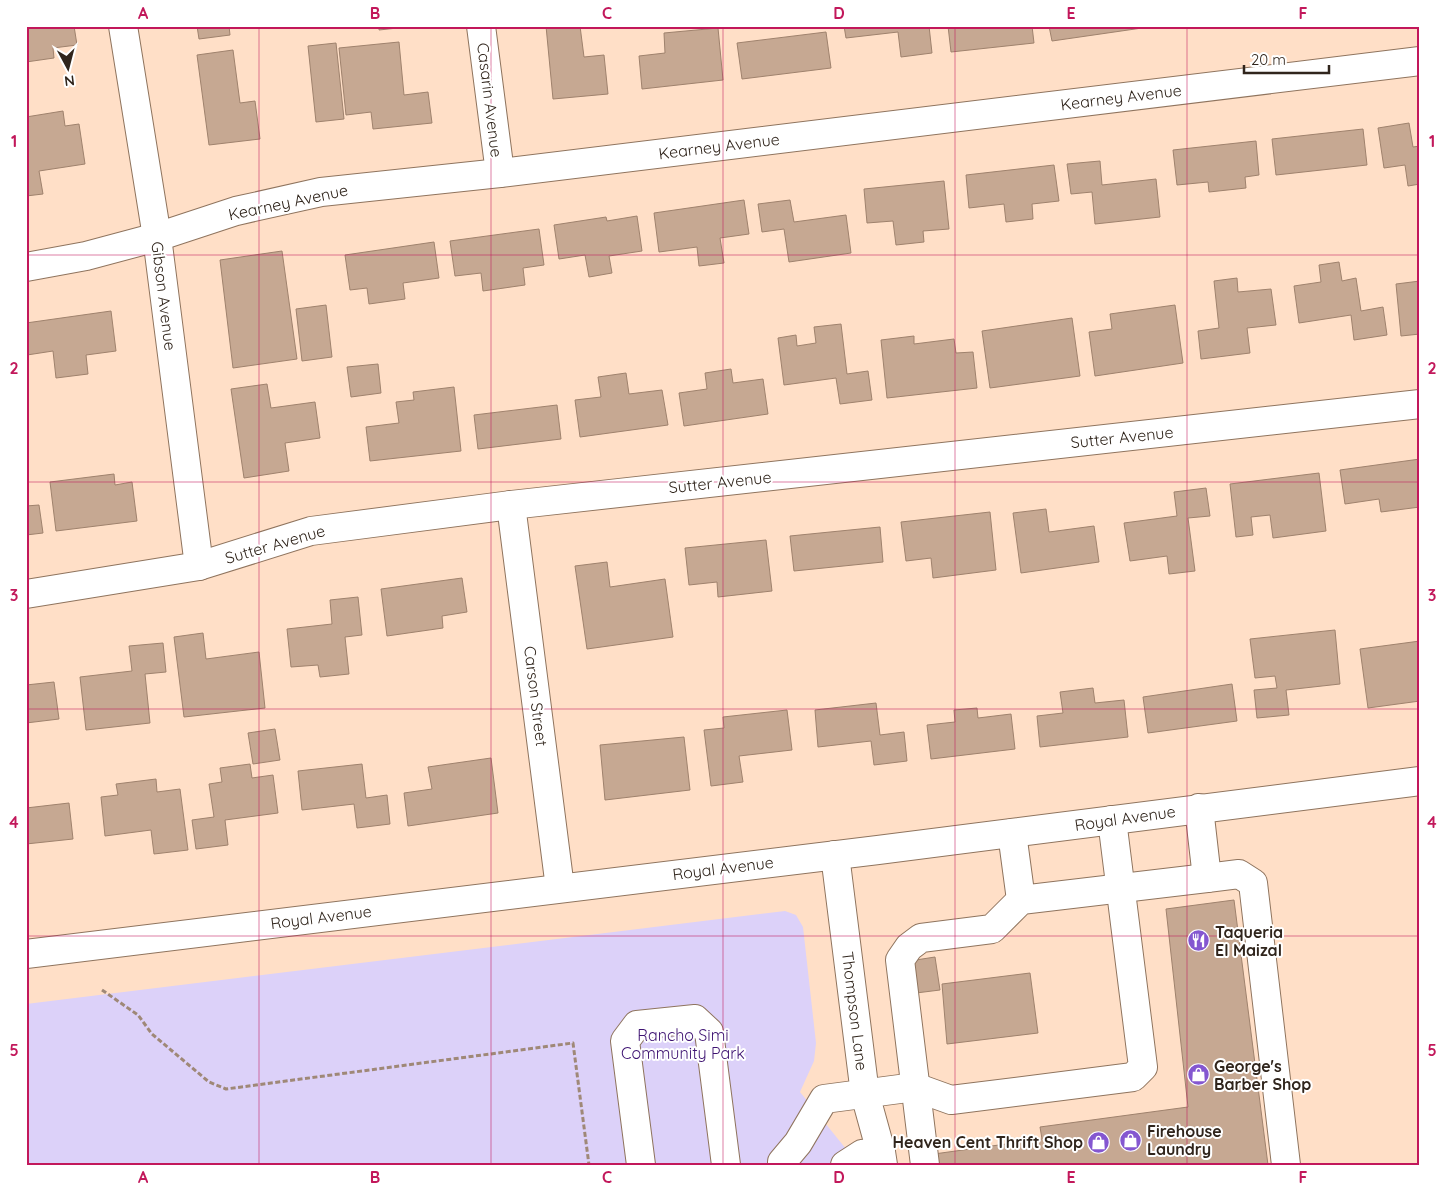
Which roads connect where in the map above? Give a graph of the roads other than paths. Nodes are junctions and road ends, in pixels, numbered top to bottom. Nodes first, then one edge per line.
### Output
1 (123, 26) edge
2 (481, 26) edge
3 (1420, 61) edge
4 (500, 173) junction
5 (156, 237) junction
6 (26, 267) edge
7 (1420, 404) edge
8 (511, 505) junction
9 (199, 566) junction
10 (26, 594) edge
11 (1420, 781) edge
12 (1199, 808) junction
13 (1112, 820) junction
14 (1012, 833) junction
15 (835, 855) junction
16 (1207, 878) junction
17 (560, 888) junction
18 (1120, 889) junction
19 (1021, 900) junction
20 (26, 954) edge
21 (916, 1087) junction
22 (865, 1094) junction
23 (882, 1158) edge
24 (778, 1164) edge
25 (641, 1165) edge
26 (726, 1165) edge
27 (845, 1165) edge
28 (925, 1165) edge
29 (1286, 1165) edge

1 - 5 street, Gibson Avenue
2 - 4 street, Casarin Avenue
3 - 4 street, Kearney Avenue
4 - 5 street, Kearney Avenue
5 - 6 street, Kearney Avenue
5 - 9 street, Gibson Avenue
7 - 8 street, Sutter Avenue
8 - 9 street, Sutter Avenue
8 - 17 street, Carson Street
9 - 10 street, Sutter Avenue
11 - 12 street, Royal Avenue
12 - 13 street, Royal Avenue
12 - 16 street
13 - 14 street, Royal Avenue
13 - 18 street
14 - 15 street, Royal Avenue
14 - 19 street
15 - 17 street, Royal Avenue
15 - 22 street, Thompson Lane
16 - 18 street
16 - 29 street
17 - 20 street, Royal Avenue
18 - 19 street
18 - 21 street
19 - 21 street
21 - 22 street
21 - 28 street
22 - 23 street, Thompson Lane
22 - 24 street
23 - 27 street
25 - 26 street

